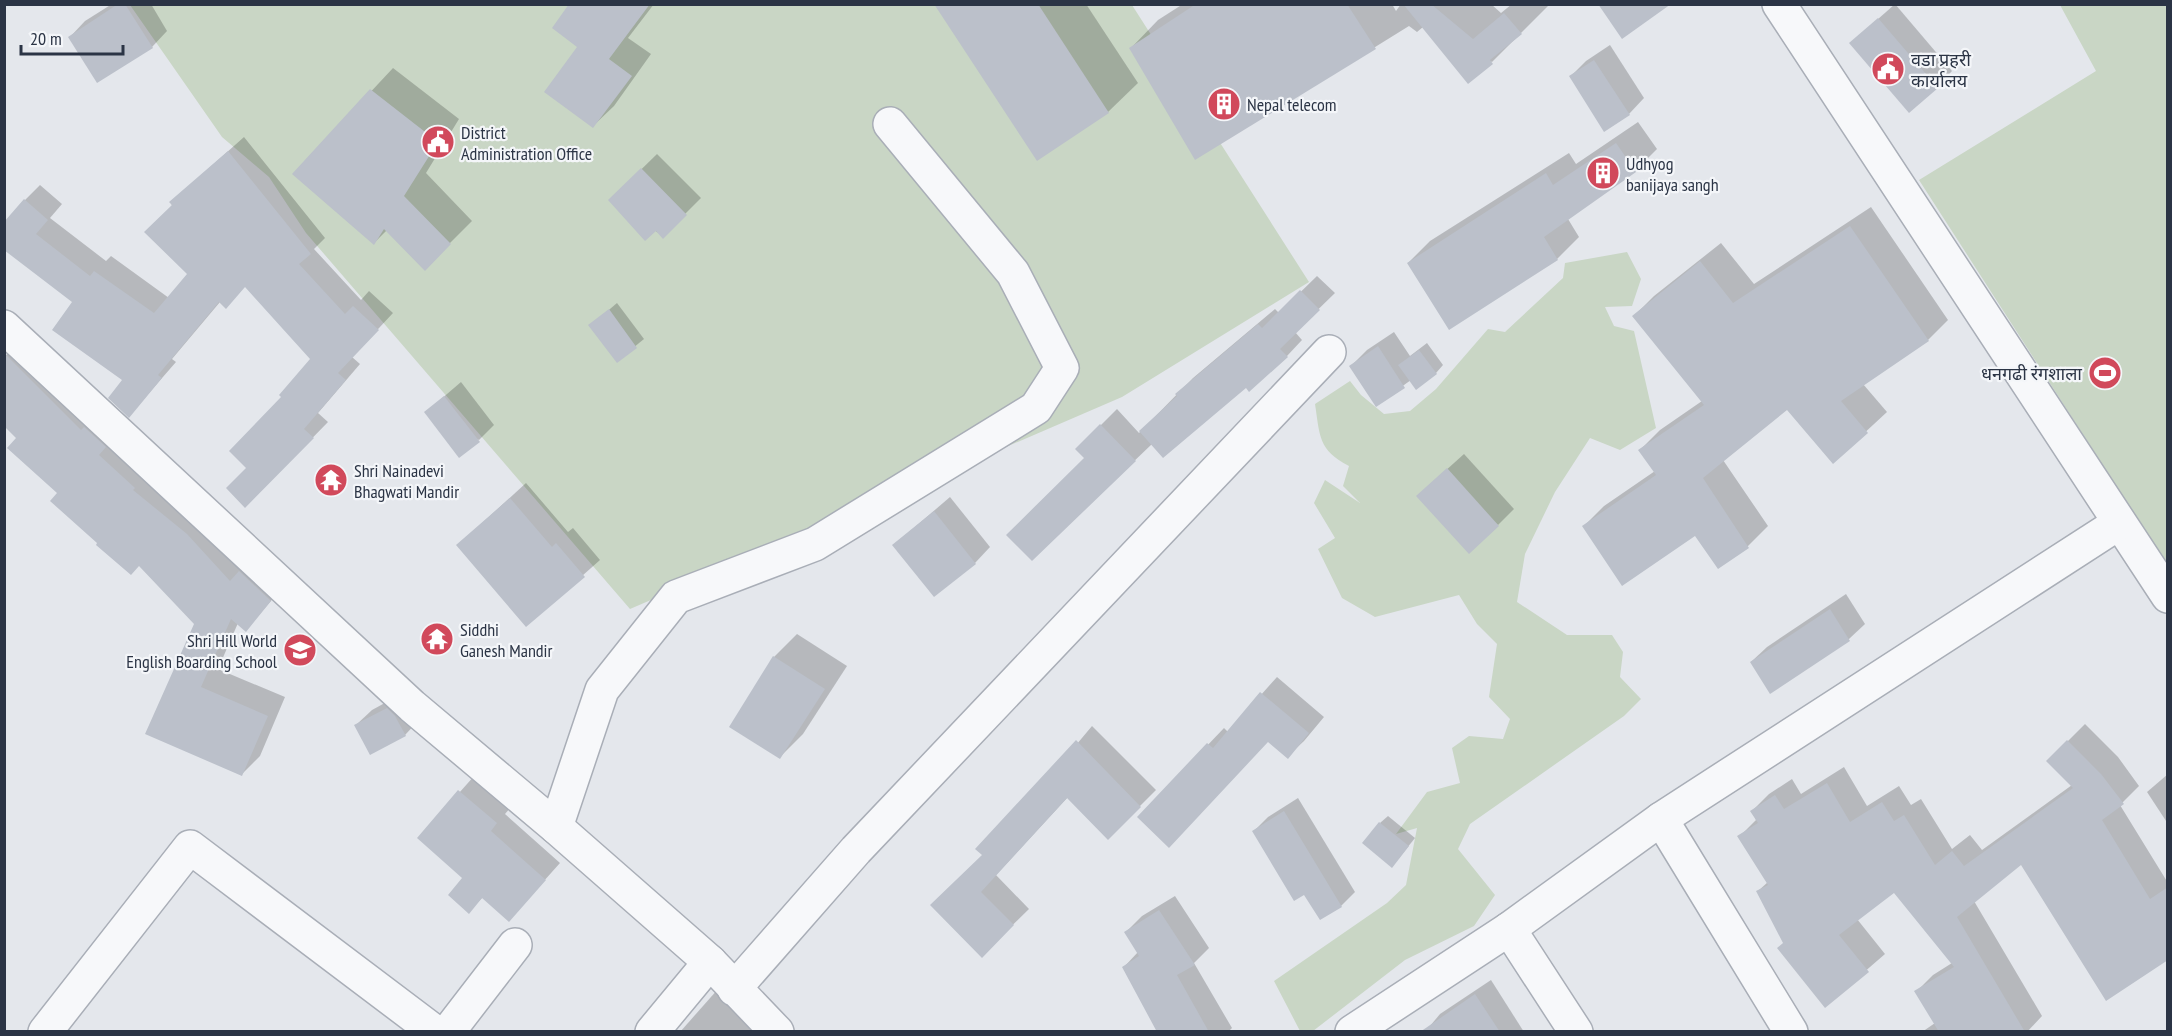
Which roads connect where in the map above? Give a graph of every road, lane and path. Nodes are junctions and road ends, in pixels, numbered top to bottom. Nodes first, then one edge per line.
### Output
1 (1779, 4) edge
2 (890, 124) dead end
3 (4, 327) edge
4 (1329, 351) dead end
5 (2119, 523) junction
6 (2168, 597) edge
7 (1661, 819) junction
8 (556, 827) junction
9 (1509, 929) junction
10 (515, 945) dead end
11 (710, 962) junction
12 (734, 988) junction
13 (45, 1032) edge
14 (435, 1032) edge
15 (448, 1032) edge
16 (652, 1032) edge
17 (777, 1032) edge
18 (1352, 1032) edge
19 (1576, 1032) edge
20 (1791, 1032) edge

1 - 5 street
2 - 8 street
3 - 8 street
4 - 12 street
5 - 6 street
5 - 7 street
7 - 9 street
7 - 20 street
8 - 11 street
9 - 18 street
9 - 19 street
10 - 15 street
11 - 12 street
11 - 16 street
12 - 17 street
13 - 14 street

